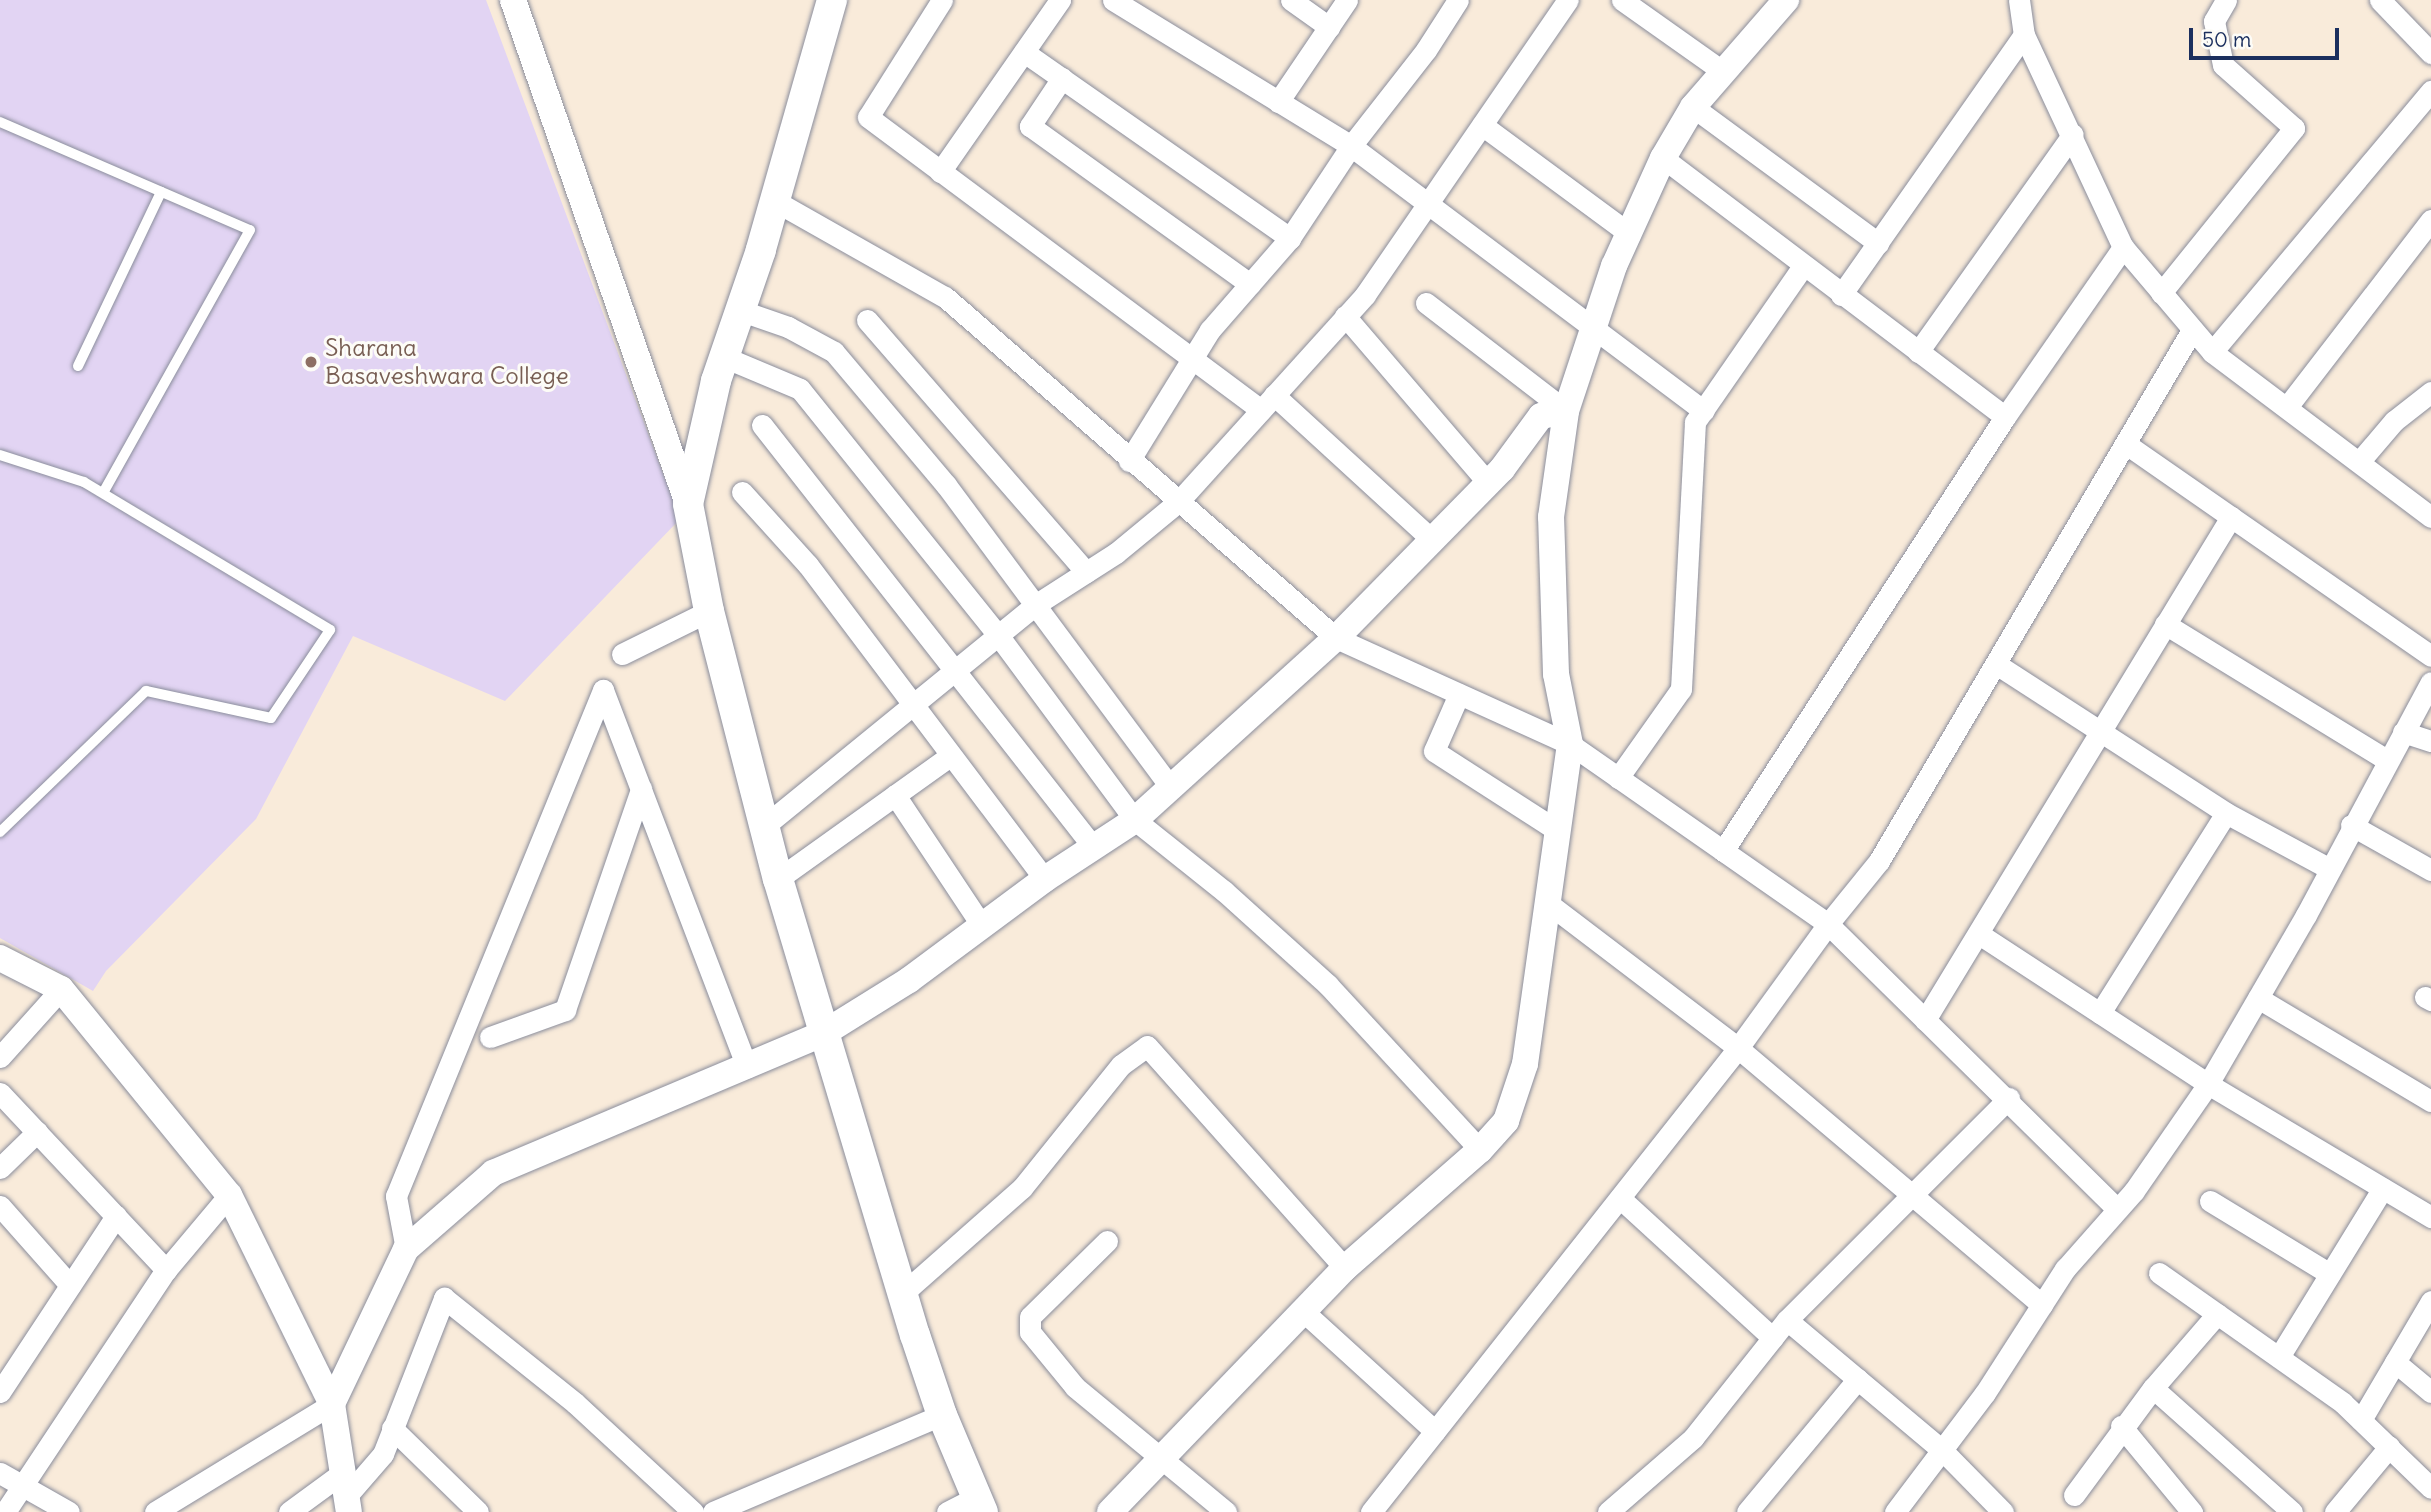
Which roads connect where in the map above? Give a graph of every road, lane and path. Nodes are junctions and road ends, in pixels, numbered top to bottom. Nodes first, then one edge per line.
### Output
1 (513, 0) edge
2 (832, 0) edge
3 (942, 0) edge
4 (1060, 0) edge
5 (1113, 0) edge
6 (1291, 0) edge
7 (1346, 0) edge
8 (1458, 0) edge
9 (1568, 0) edge
10 (1622, 0) edge
11 (1785, 0) edge
12 (2019, 0) edge
13 (2226, 0) edge
14 (2380, 0) edge
15 (1329, 27) junction
16 (2024, 35) junction
17 (1024, 52) junction
18 (2431, 53) edge
19 (1721, 70) junction
20 (1062, 78) junction
21 (2431, 91) edge
22 (1278, 102) junction
23 (1693, 107) junction
24 (0, 122) edge
25 (1482, 125) junction
26 (2073, 134) junction
27 (1350, 146) junction
28 (1663, 158) junction
29 (940, 172) junction
30 (161, 192) junction
31 (775, 201) junction
32 (1427, 203) junction
33 (2431, 220) edge
34 (1630, 234) junction
35 (1290, 238) junction
36 (1878, 243) junction
37 (2123, 247) junction
38 (1803, 266) junction
39 (1250, 284) junction
40 (2161, 293) junction
41 (1842, 295) junction
42 (1426, 303) dead end
43 (739, 310) junction
44 (1345, 316) junction
45 (867, 320) dead end
46 (1596, 327) junction
47 (2192, 330) junction
48 (1919, 352) junction
49 (2212, 352) junction
50 (723, 357) junction
51 (1192, 359) junction
52 (78, 366) dead end
53 (2431, 392) edge
54 (1268, 402) junction
55 (2287, 407) junction
56 (1566, 411) junction
57 (1704, 411) junction
58 (2005, 417) junction
59 (762, 425) dead end
60 (2126, 444) junction
61 (0, 455) edge
62 (1129, 461) junction
63 (2359, 462) junction
64 (1488, 483) junction
65 (742, 492) dead end
66 (103, 494) junction
67 (1179, 501) junction
68 (688, 504) junction
69 (2231, 517) junction
70 (2431, 517) edge
71 (1432, 540) junction
72 (1086, 572) junction
73 (1035, 605) junction
74 (709, 611) junction
75 (2165, 624) junction
76 (998, 635) junction
77 (1336, 638) junction
78 (622, 654) dead end
79 (2431, 656) edge
80 (1996, 664) junction
81 (956, 669) junction
82 (2429, 691) edge
83 (1460, 694) junction
84 (909, 704) junction
85 (2103, 729) junction
86 (2403, 732) junction
87 (2431, 741) edge
88 (1570, 744) junction
89 (950, 756) junction
90 (2387, 761) junction
91 (1618, 778) junction
92 (1171, 788) junction
93 (641, 789) junction
94 (895, 795) junction
95 (2226, 813) junction
96 (1135, 820) junction
97 (2351, 825) junction
98 (763, 827) junction
99 (1558, 831) junction
100 (0, 832) edge
101 (1094, 848) junction
102 (1723, 851) junction
103 (2328, 868) junction
104 (2431, 870) edge
105 (778, 879) junction
106 (1045, 880) junction
107 (1549, 904) junction
108 (1828, 924) junction
109 (982, 926) junction
110 (1979, 934) junction
111 (0, 958) edge
112 (61, 989) junction
113 (2258, 999) junction
114 (2100, 1013) junction
115 (1925, 1020) junction
116 (824, 1033) junction
117 (490, 1037) dead end
118 (1738, 1048) junction
119 (0, 1056) edge
120 (747, 1068) junction
121 (2208, 1084) junction
122 (0, 1093) edge
123 (2009, 1098) junction
124 (2431, 1101) edge
125 (37, 1132) junction
126 (1480, 1150) junction
127 (0, 1168) edge
128 (2383, 1188) junction
129 (229, 1195) junction
130 (1620, 1198) junction
131 (1911, 1198) junction
132 (2210, 1201) dead end
133 (0, 1206) edge
134 (2117, 1209) junction
135 (116, 1216) junction
136 (2431, 1217) edge
137 (1107, 1241) dead end
138 (406, 1249) junction
139 (1345, 1268) junction
140 (166, 1270) junction
141 (2159, 1273) dead end
142 (2330, 1275) junction
143 (70, 1285) junction
144 (902, 1294) junction
145 (2431, 1301) edge
146 (2042, 1306) junction
147 (1304, 1312) junction
148 (2217, 1314) junction
149 (1787, 1320) junction
150 (2425, 1326) edge
151 (1773, 1338) junction
152 (2279, 1357) junction
153 (2395, 1362) junction
154 (1858, 1379) junction
155 (2153, 1388) junction
156 (0, 1392) edge
157 (2431, 1392) edge
158 (332, 1404) junction
159 (942, 1415) junction
160 (2361, 1420) junction
161 (2121, 1426) junction
162 (392, 1428) junction
163 (1435, 1431) junction
164 (2389, 1447) junction
165 (1942, 1450) junction
166 (1163, 1459) junction
167 (0, 1473) edge
168 (22, 1485) junction
169 (2431, 1488) edge
170 (345, 1494) edge
171 (2074, 1495) dead end
172 (980, 1504) edge
173 (5, 1512) edge
174 (69, 1512) edge
175 (155, 1512) edge
176 (289, 1512) edge
177 (478, 1512) edge
178 (693, 1512) edge
179 (713, 1512) edge
180 (947, 1512) edge
181 (1111, 1512) edge
182 (1226, 1512) edge
183 (1371, 1512) edge
184 (1608, 1512) edge
185 (1747, 1512) edge
186 (1895, 1512) edge
187 (2003, 1512) edge
188 (2192, 1512) edge
189 (2292, 1512) edge
190 (2335, 1512) edge

1 - 68 street
2 - 31 main road
3 - 29 street
4 - 17 street
5 - 22 street
6 - 15 street
7 - 15 street
8 - 27 street
9 - 25 street
10 - 19 street
11 - 19 street
12 - 16 street
13 - 40 street
14 - 18 street
15 - 22 street
16 - 26 street
16 - 36 street
17 - 20 street
17 - 29 street
19 - 23 street
20 - 35 street
20 - 39 street
21 - 49 street
22 - 27 street
23 - 28 street
23 - 36 street
24 - 30 lane
25 - 32 street
25 - 34 street
26 - 37 street
26 - 48 street
27 - 32 street
27 - 35 street
28 - 34 street
28 - 38 street
29 - 51 street
30 - 52 lane
30 - 66 lane
31 - 43 main road
31 - 62 street
32 - 44 street
32 - 46 street
33 - 55 street
34 - 46 street
35 - 39 street
36 - 41 street
37 - 40 street
37 - 58 street
38 - 41 street
38 - 57 street
39 - 51 street
40 - 47 street
41 - 48 street
42 - 56 street
43 - 50 main road
43 - 73 street
44 - 54 street
44 - 64 street
45 - 72 street
46 - 56 street
46 - 57 street
47 - 49 street
47 - 60 street
48 - 58 street
49 - 55 street
50 - 68 main road
50 - 76 street
51 - 54 street
51 - 62 street
53 - 63 street
54 - 67 street
54 - 71 street
55 - 63 street
56 - 64 street
56 - 88 street
57 - 91 street
58 - 102 street
59 - 81 street
60 - 69 street
60 - 80 street
61 - 66 lane
62 - 67 street
63 - 70 street
64 - 71 street
65 - 84 street
66 - 100 lane
67 - 72 street
67 - 77 street
68 - 74 main road
69 - 75 street
69 - 79 street
71 - 77 street
72 - 73 street
73 - 76 street
73 - 92 street
74 - 78 street
74 - 98 main road
75 - 85 street
75 - 90 street
76 - 81 street
76 - 96 street
77 - 83 street
77 - 92 street
80 - 85 street
80 - 108 street
81 - 84 street
81 - 101 street
82 - 86 street
83 - 88 street
83 - 99 street
84 - 89 street
84 - 98 street
85 - 95 street
85 - 110 street
86 - 87 street
86 - 90 street
88 - 91 street
88 - 99 street
89 - 94 street
89 - 106 street
90 - 97 street
91 - 102 street
92 - 96 street
93 - 117 street
93 - 120 street
93 - 138 street
94 - 105 street
94 - 109 street
95 - 103 street
95 - 114 street
96 - 101 street
96 - 126 street
97 - 103 street
97 - 104 street
98 - 105 main road
99 - 107 street
101 - 106 street
102 - 108 street
103 - 113 street
105 - 116 main road
106 - 109 street
107 - 118 street
107 - 126 street
108 - 115 street
108 - 118 street
109 - 116 street
110 - 114 street
110 - 115 street
111 - 112 street
112 - 119 street
112 - 129 street
113 - 121 street
113 - 124 street
114 - 121 street
115 - 123 street
116 - 120 street
116 - 144 main road
118 - 130 street
118 - 131 street
120 - 138 street
121 - 128 street
121 - 134 street
122 - 125 street
123 - 131 street
123 - 134 street
125 - 127 street
125 - 135 street
126 - 139 street
128 - 136 street
128 - 142 street
129 - 140 street
129 - 158 street
130 - 151 street
130 - 163 street
131 - 146 street
131 - 149 street
132 - 142 street
133 - 143 street
134 - 146 street
135 - 140 street
135 - 143 street
137 - 166 street
138 - 158 street
139 - 144 street
139 - 147 street
140 - 168 street
141 - 148 street
142 - 152 street
143 - 156 street
144 - 159 main road
145 - 150 street
146 - 165 street
147 - 163 street
147 - 166 street
148 - 152 street
148 - 155 street
149 - 151 street
149 - 154 street
150 - 153 street
151 - 184 street
152 - 160 street
153 - 157 street
153 - 160 street
154 - 165 street
154 - 185 street
155 - 161 street
155 - 189 street
158 - 170 street
158 - 175 street
159 - 172 main road
159 - 179 street
160 - 164 street
161 - 171 street
161 - 188 street
162 - 170 street
162 - 177 street
162 - 178 street
163 - 183 street
164 - 169 street
164 - 190 street
165 - 186 street
165 - 187 street
166 - 181 street
166 - 182 street
167 - 168 street
168 - 173 street
168 - 174 street
170 - 176 street
172 - 180 street

